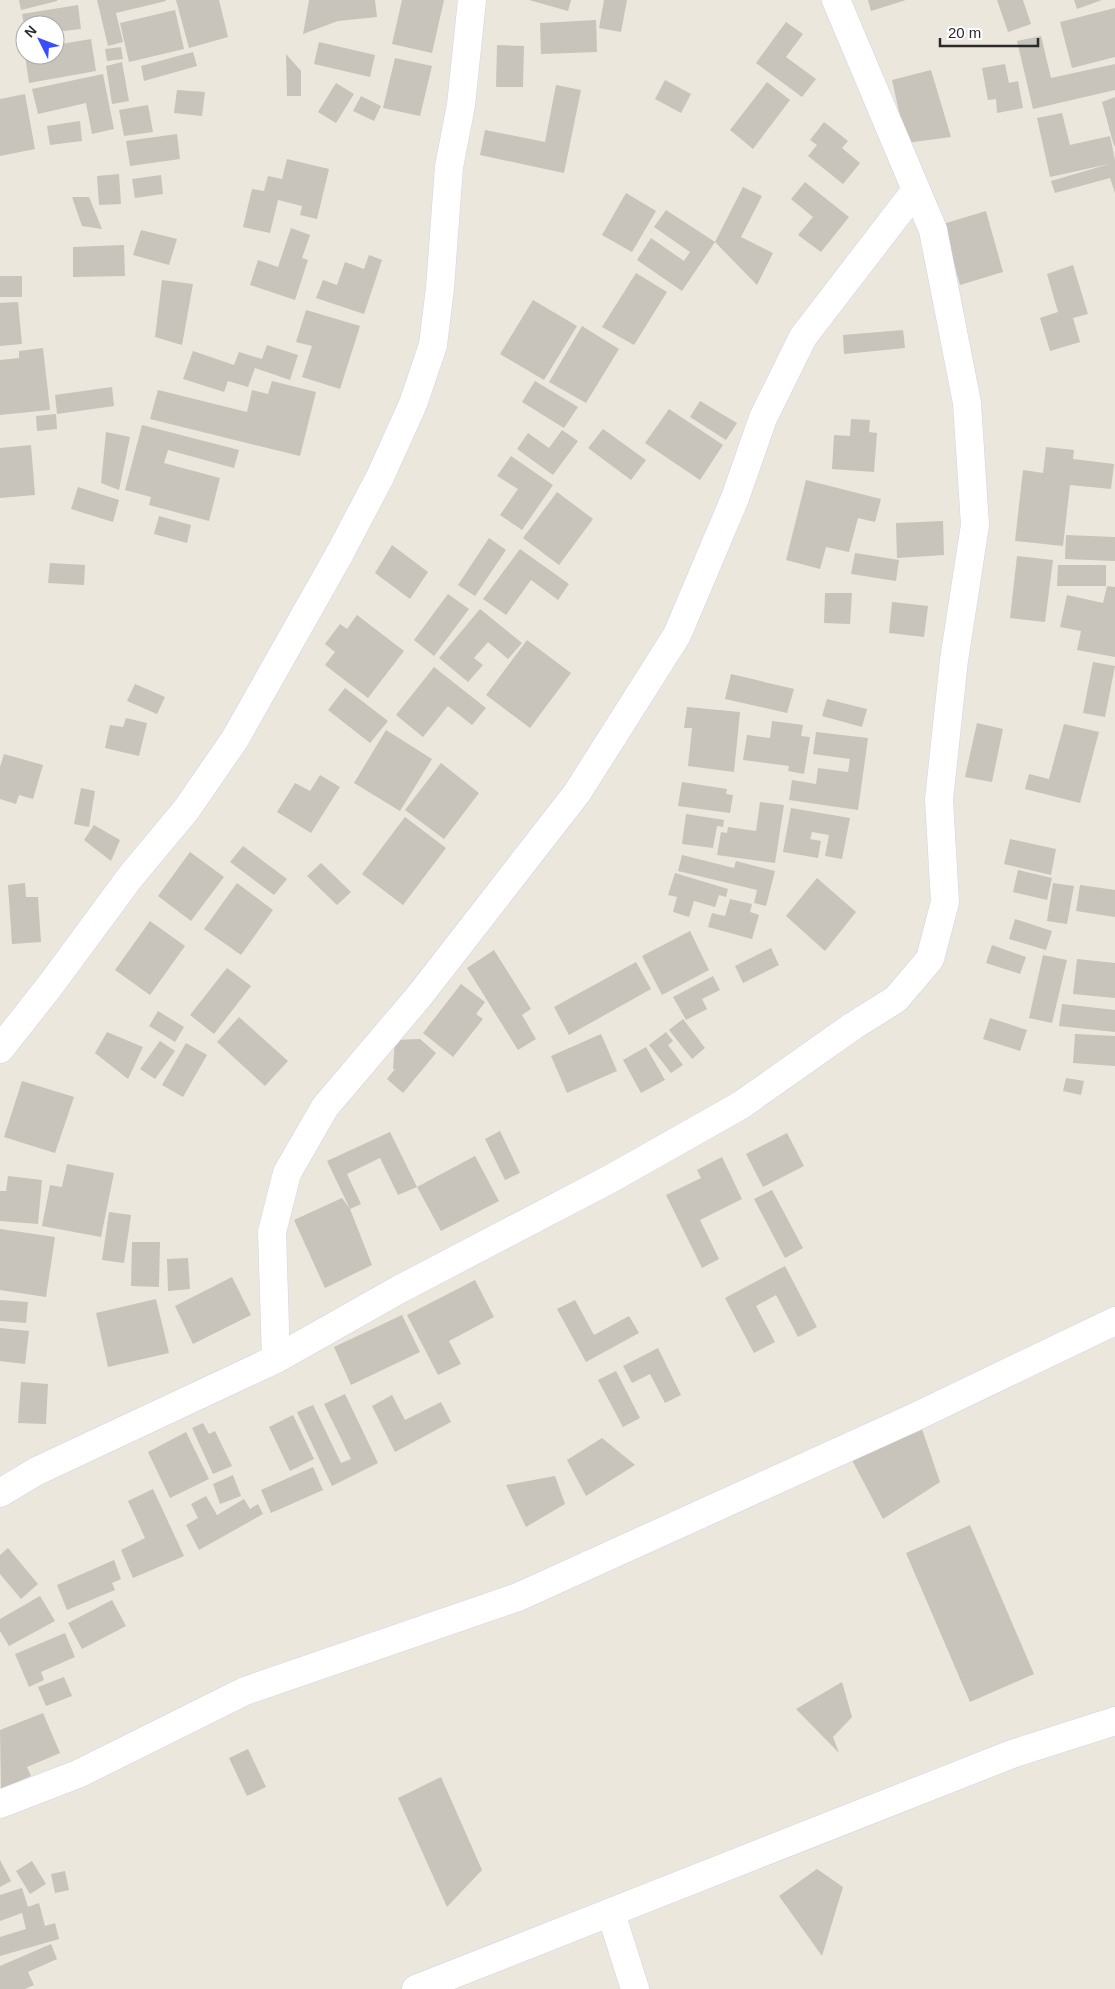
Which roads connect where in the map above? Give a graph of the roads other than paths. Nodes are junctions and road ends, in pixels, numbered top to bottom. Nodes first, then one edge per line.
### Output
1 (472, 0) edge
2 (836, 0) edge
3 (916, 190) junction
4 (0, 1049) edge
5 (1115, 1321) edge
6 (276, 1359) junction
7 (0, 1494) edge
8 (1115, 1721) edge
9 (0, 1804) edge
10 (611, 1913) junction
11 (416, 1989) edge
12 (635, 1989) edge

1 - 4 street
2 - 3 street
3 - 6 street
3 - 6 street
5 - 9 street
6 - 7 street
8 - 10 street
10 - 11 street
10 - 12 street

